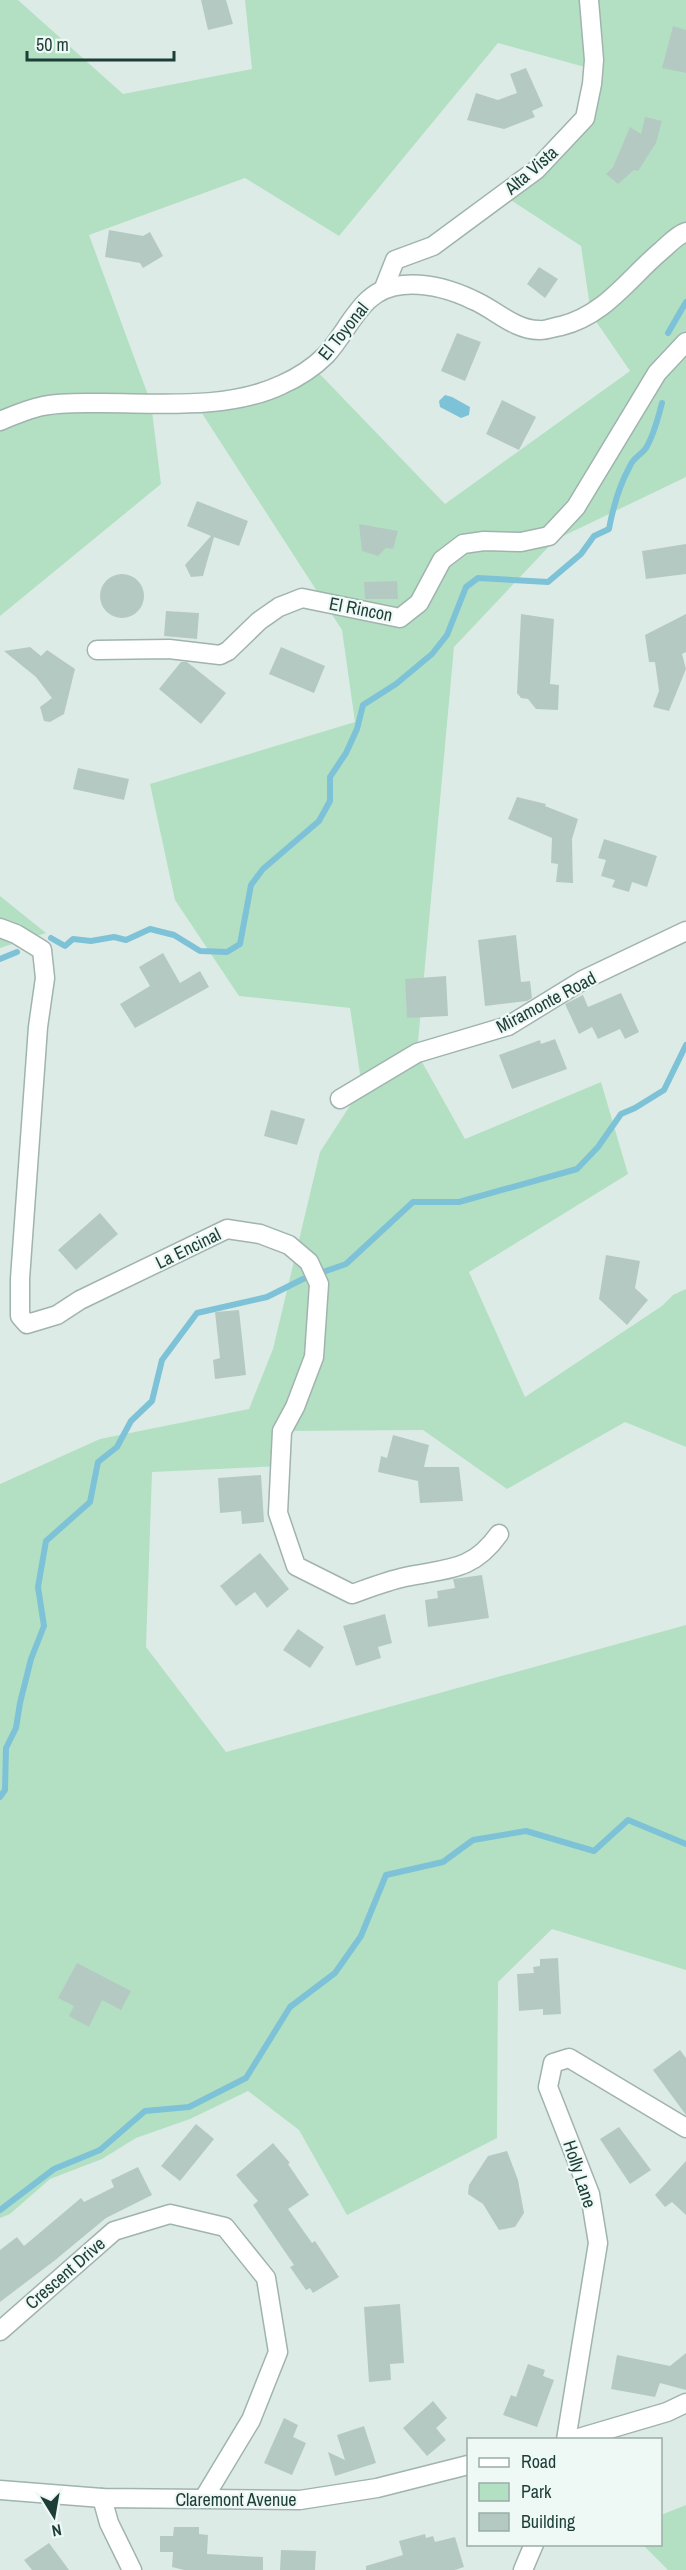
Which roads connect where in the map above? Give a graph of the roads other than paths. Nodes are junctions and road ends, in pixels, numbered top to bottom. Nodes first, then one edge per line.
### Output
1 (589, 0) edge
2 (686, 232) edge
3 (384, 288) junction
4 (686, 342) edge
5 (0, 421) edge
6 (97, 650) dead end
7 (0, 928) edge
8 (686, 931) edge
9 (340, 1100) dead end
10 (500, 1534) dead end
11 (686, 2128) edge
12 (0, 2331) edge
13 (686, 2403) edge
14 (566, 2438) edge
15 (576, 2438) edge
16 (467, 2465) edge
17 (0, 2490) edge
18 (102, 2498) junction
19 (204, 2498) junction
20 (533, 2546) edge
21 (132, 2570) edge
22 (523, 2570) edge

1 - 3 street, Alta Vista
2 - 3 street, El Toyonal
3 - 5 street, El Toyonal
4 - 6 street, El Rincon
7 - 10 street, La Encinal
8 - 9 street, Miramonte Road
11 - 14 street, Holly Lane
12 - 19 street, Crescent Drive
13 - 15 street
16 - 19 street, Claremont Avenue
17 - 18 street, Claremont Avenue
18 - 19 street, Claremont Avenue
18 - 21 street
20 - 22 street

